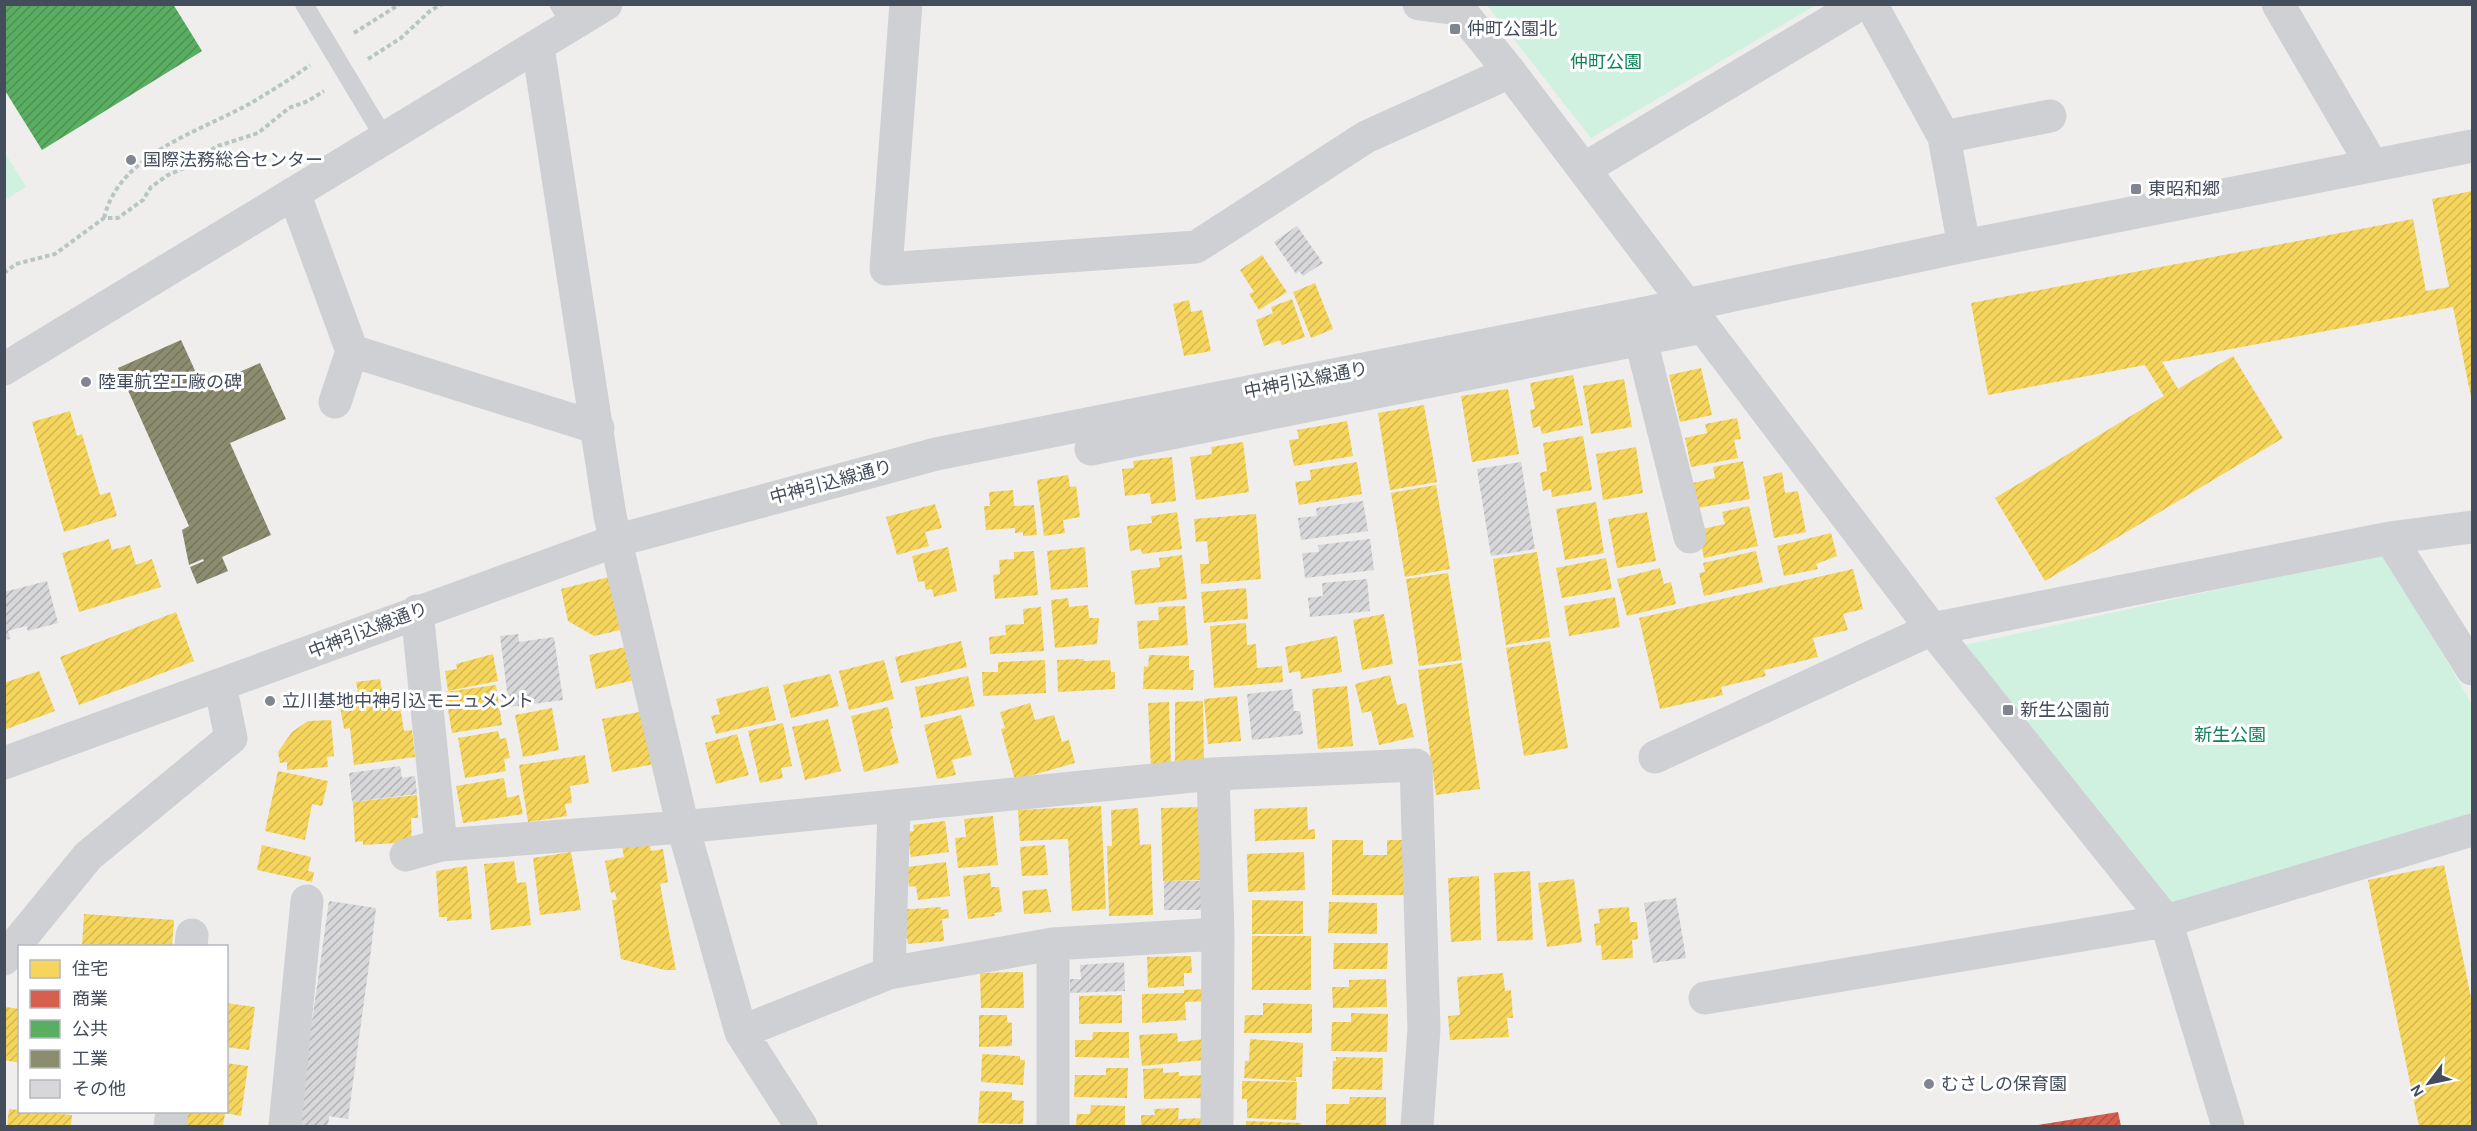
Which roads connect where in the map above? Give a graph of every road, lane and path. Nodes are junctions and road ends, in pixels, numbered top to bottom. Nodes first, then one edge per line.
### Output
1 (304, 4) edge
2 (400, 4) edge
3 (442, 4) edge
4 (606, 4) edge
5 (906, 4) edge
6 (1419, 4) edge
7 (1860, 4) edge
8 (1872, 4) edge
9 (2278, 4) edge
10 (1457, 7) edge
11 (565, 15) edge
12 (538, 47) junction
13 (331, 50) junction
14 (1510, 72) junction
15 (346, 75) junction
16 (2050, 116) dead end
17 (1944, 137) junction
18 (385, 139) junction
19 (2472, 146) edge
20 (2372, 165) junction
21 (1584, 169) junction
22 (294, 193) junction
23 (104, 219) junction
24 (1964, 246) junction
25 (4, 273) edge
26 (1694, 316) junction
27 (1641, 340) junction
28 (352, 351) junction
29 (4, 369) edge
30 (335, 402) dead end
31 (598, 428) junction
32 (1091, 449) dead end
33 (2472, 527) edge
34 (1690, 537) dead end
35 (2390, 538) junction
36 (615, 541) junction
37 (417, 611) junction
38 (1932, 628) junction
39 (2472, 669) edge
40 (220, 685) junction
41 (1655, 756) dead end
42 (4, 763) edge
43 (1213, 774) junction
44 (894, 808) junction
45 (683, 827) junction
46 (2472, 831) edge
47 (441, 845) junction
48 (406, 855) dead end
49 (307, 901) dead end
50 (2166, 921) junction
51 (1218, 934) junction
52 (1053, 944) junction
53 (4, 959) edge
54 (889, 973) junction
55 (1705, 998) dead end
56 (741, 1032) junction
57 (285, 1126) edge
58 (801, 1126) edge
59 (1053, 1126) edge
60 (1217, 1126) edge
61 (1417, 1126) edge
62 (2228, 1126) edge

1 - 13 lane
2 - 13 path
3 - 15 path
4 - 11 street
5 - 14 street
6 - 10 street
7 - 21 street
8 - 17 street
9 - 20 street
10 - 14 street
11 - 12 street
12 - 18 street
12 - 31 street
13 - 15 lane
13 - 23 path
14 - 21 street
15 - 18 lane
15 - 23 path
16 - 17 street
17 - 24 street
18 - 22 street
19 - 20 street
20 - 24 street
21 - 26 street
22 - 28 street
22 - 29 street
23 - 25 path
24 - 26 street
26 - 27 street
26 - 36 street, 中神引込線通り
26 - 38 street
27 - 32 street
27 - 34 street
28 - 30 street
28 - 31 street
31 - 36 street
33 - 35 street
35 - 38 street
35 - 39 street
36 - 37 street, 中神引込線通り
36 - 45 street
37 - 40 street, 中神引込線通り
37 - 47 street
38 - 41 street
38 - 50 street
40 - 42 street, 中神引込線通り
40 - 53 street
43 - 44 street
43 - 51 street
43 - 61 street
44 - 45 street
44 - 54 street
45 - 47 street
45 - 56 street
46 - 50 street
47 - 48 street
49 - 57 street
50 - 55 street
50 - 62 street
51 - 52 street
51 - 60 street
52 - 54 street
52 - 59 street
54 - 56 street
56 - 58 street

